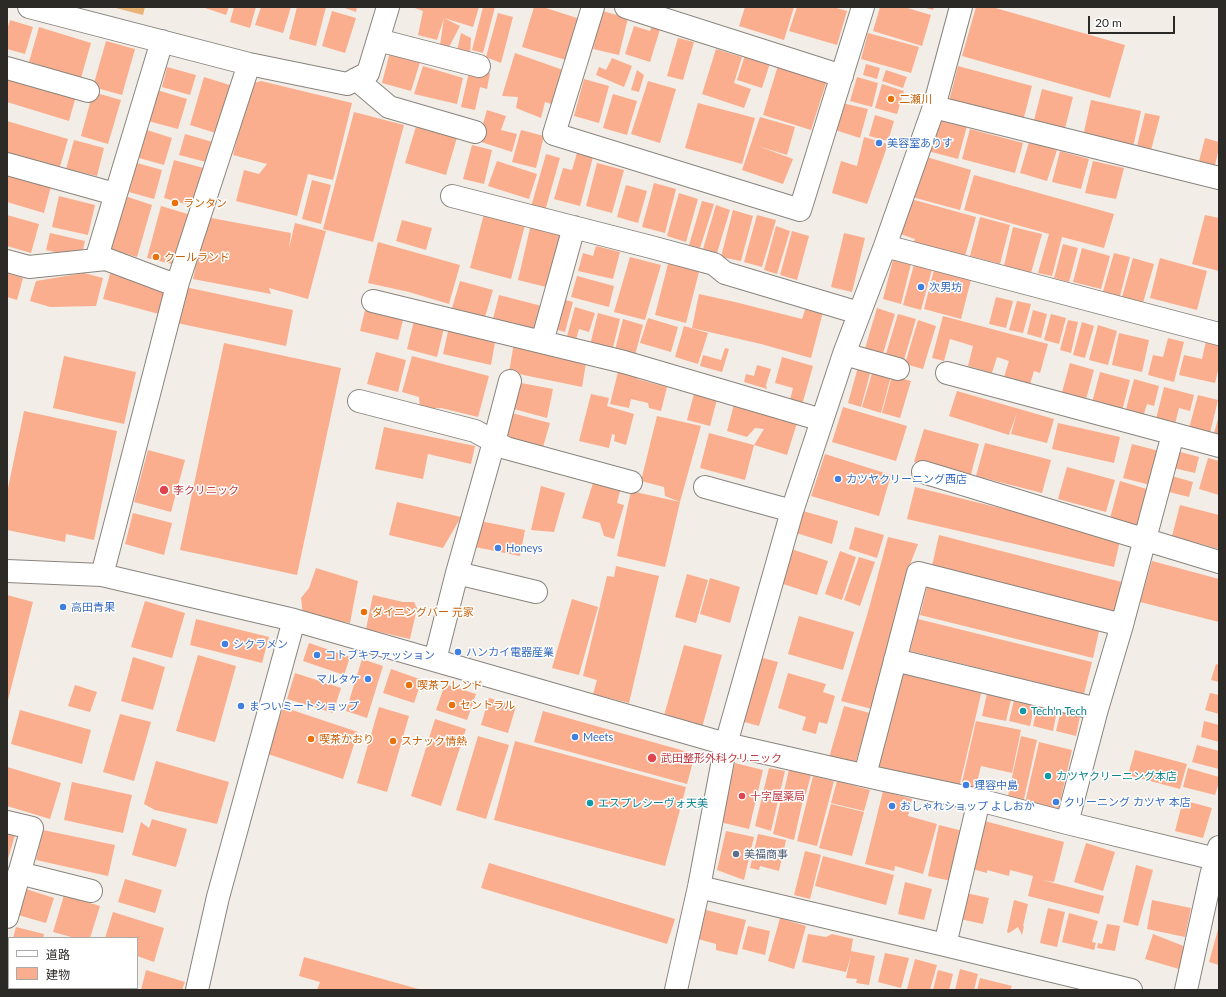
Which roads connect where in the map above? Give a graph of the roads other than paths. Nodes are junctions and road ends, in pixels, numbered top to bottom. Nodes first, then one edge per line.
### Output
1 (29, 7) edge
2 (388, 7) edge
3 (593, 7) edge
4 (626, 7) edge
5 (863, 7) edge
6 (961, 7) edge
7 (378, 40) junction
8 (162, 41) junction
9 (248, 64) junction
10 (479, 66) dead end
11 (7, 68) edge
12 (842, 76) junction
13 (356, 79) junction
14 (88, 91) dead end
15 (934, 107) junction
16 (475, 132) dead end
17 (7, 164) edge
18 (1219, 178) edge
19 (115, 194) junction
20 (452, 196) dead end
21 (574, 227) junction
22 (884, 246) junction
23 (96, 260) junction
24 (7, 261) edge
25 (178, 282) junction
26 (373, 301) dead end
27 (859, 314) junction
28 (1219, 334) edge
29 (542, 342) junction
30 (844, 354) junction
31 (898, 369) dead end
32 (947, 373) dead end
33 (510, 381) dead end
34 (359, 401) dead end
35 (822, 420) junction
36 (1173, 434) junction
37 (494, 442) junction
38 (1219, 446) edge
39 (923, 472) dead end
40 (631, 482) dead end
41 (705, 487) dead end
42 (792, 511) junction
43 (1145, 540) junction
44 (1219, 562) edge
45 (7, 571) edge
46 (457, 573) junction
47 (102, 575) junction
48 (536, 592) dead end
49 (294, 620) junction
50 (1122, 625) junction
51 (435, 660) junction
52 (895, 660) junction
53 (1097, 709) junction
54 (726, 744) junction
55 (866, 776) junction
56 (979, 800) junction
57 (7, 822) edge
58 (1067, 823) junction
59 (1216, 865) edge
60 (19, 873) junction
61 (700, 888) junction
62 (91, 891) dead end
63 (7, 917) edge
64 (945, 945) junction
65 (197, 990) edge
66 (676, 990) edge
67 (1131, 990) edge
68 (1186, 990) edge

1 - 8 street
2 - 7 street
3 - 12 street
4 - 12 street
5 - 12 street
6 - 15 street
7 - 10 street
7 - 13 street
8 - 9 street
8 - 19 street
9 - 13 street
9 - 25 street
11 - 14 street
13 - 16 street
15 - 18 street
15 - 22 street
17 - 19 street
19 - 23 street
20 - 21 street
21 - 27 street
21 - 29 street
22 - 27 street
22 - 28 street
23 - 24 street
23 - 25 street
25 - 47 street
26 - 29 street
27 - 30 street
29 - 35 street
30 - 31 street
30 - 35 street
32 - 36 street
33 - 37 street
34 - 37 street
35 - 42 street
36 - 38 street
36 - 43 street
37 - 40 street
37 - 46 street
39 - 43 street
41 - 42 street
42 - 54 street
43 - 44 street
43 - 50 street
45 - 47 street
46 - 48 street
46 - 51 street
47 - 49 street
49 - 51 street
49 - 65 street
50 - 52 street
50 - 53 street
51 - 54 street
52 - 53 street
52 - 55 street
53 - 58 street
54 - 55 street
54 - 61 street
55 - 56 street
56 - 58 street
56 - 64 street
57 - 60 street
58 - 59 street
59 - 68 street
60 - 62 street
60 - 63 street
61 - 64 street
61 - 66 street
64 - 67 street

